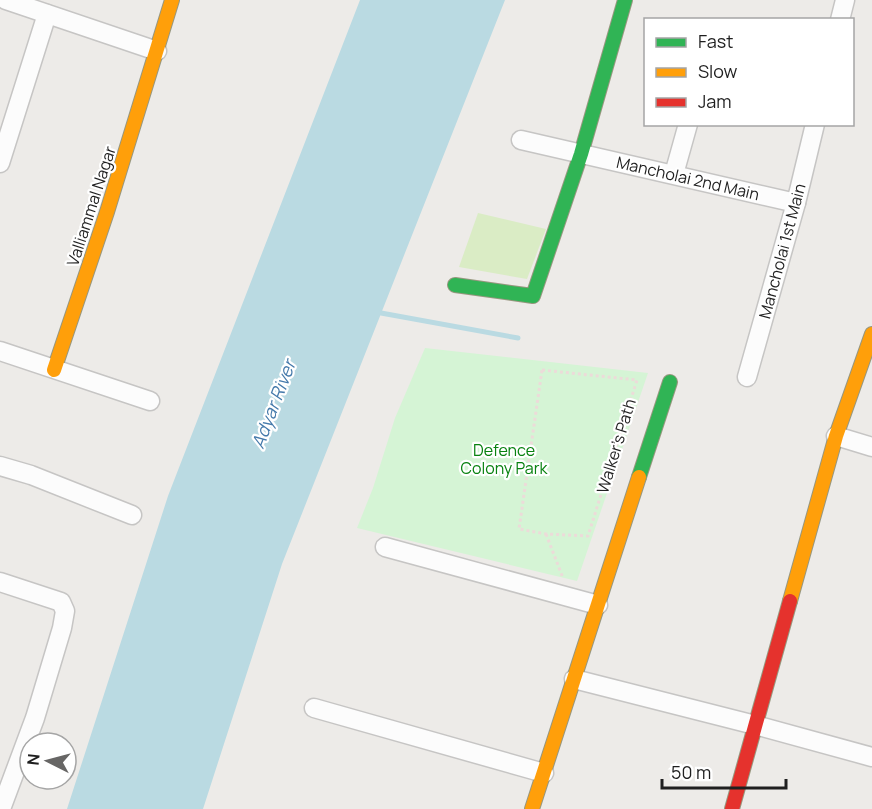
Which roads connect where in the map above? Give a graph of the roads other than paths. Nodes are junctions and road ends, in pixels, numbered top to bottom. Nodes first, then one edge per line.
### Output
1 (6, 0) edge
2 (172, 0) edge
3 (625, 0) edge
4 (845, 0) edge
5 (47, 14) junction
6 (840, 18) edge
7 (156, 51) junction
8 (687, 126) edge
9 (815, 126) edge
10 (521, 140) dead end
11 (581, 154) junction
12 (0, 163) edge
13 (674, 174) junction
14 (796, 203) junction
15 (455, 285) dead end
16 (872, 334) edge
17 (0, 351) edge
18 (54, 370) junction
19 (747, 377) dead end
20 (670, 382) dead end
21 (150, 401) dead end
22 (836, 436) junction
23 (872, 447) edge
24 (0, 466) edge
25 (132, 515) dead end
26 (385, 547) dead end
27 (0, 582) edge
28 (598, 605) junction
29 (574, 679) junction
30 (314, 708) dead end
31 (755, 724) junction
32 (872, 757) edge
33 (544, 773) junction
34 (1, 809) edge
35 (532, 809) edge
36 (732, 809) edge

1 - 5 street
2 - 7 street, Valliammal Nagar
3 - 11 street
4 - 6 street
5 - 7 street
5 - 12 street
7 - 18 street, Valliammal Nagar
8 - 13 street
9 - 14 street, Mancholai 1st Main
10 - 11 street, Mancholai 2nd Main
11 - 13 street, Mancholai 2nd Main
11 - 15 street
13 - 14 street, Mancholai 2nd Main
14 - 19 street, Mancholai 1st Main
16 - 22 street
17 - 18 street
18 - 21 street
20 - 28 street
22 - 23 street
22 - 31 street
24 - 25 street
26 - 28 street
27 - 34 street
28 - 29 street
29 - 31 street
29 - 33 street
30 - 33 street
31 - 32 street
31 - 36 street
33 - 35 street

